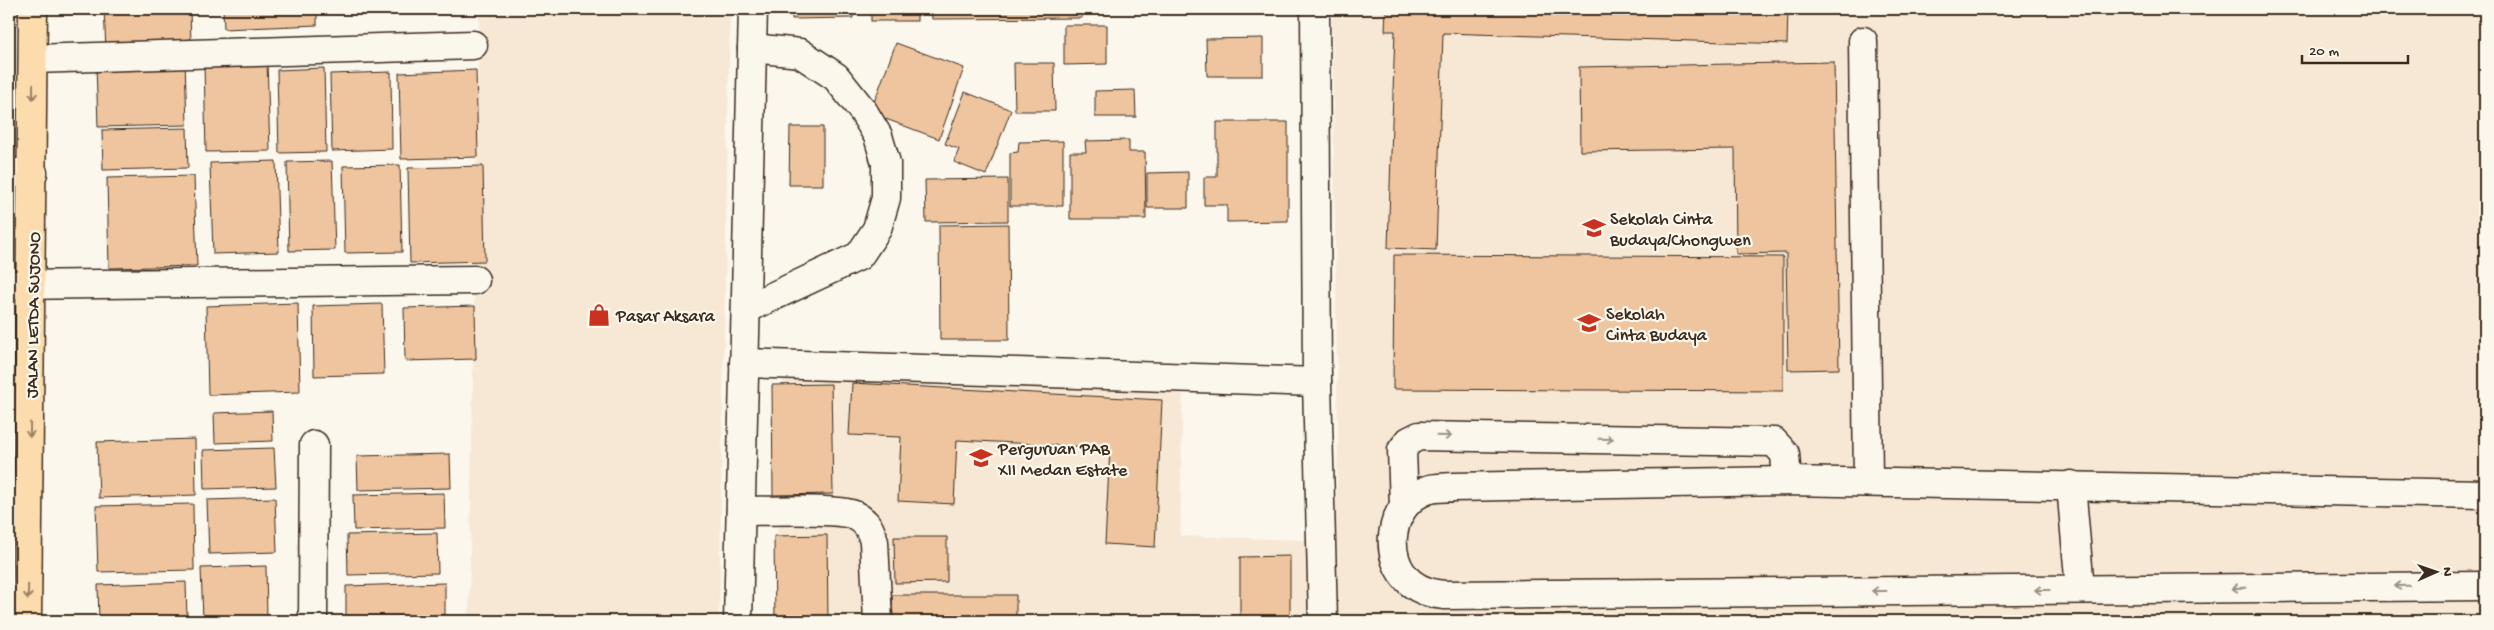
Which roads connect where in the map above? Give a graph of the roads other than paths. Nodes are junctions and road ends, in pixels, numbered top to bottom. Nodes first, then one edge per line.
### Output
1 (33, 9) edge
2 (753, 9) edge
3 (1315, 9) edge
4 (1863, 41) dead end
5 (473, 45) dead end
6 (752, 48) junction
7 (33, 59) junction
8 (21, 173) edge
9 (475, 280) dead end
10 (20, 285) edge
11 (746, 309) junction
12 (744, 363) junction
13 (1317, 382) junction
14 (314, 445) dead end
15 (1787, 481) junction
16 (1868, 482) junction
17 (2071, 485) junction
18 (2485, 494) edge
19 (1404, 506) junction
20 (741, 511) junction
21 (2485, 586) edge
22 (2080, 589) junction
23 (27, 621) edge
24 (313, 621) edge
25 (738, 621) edge
26 (878, 621) edge
27 (1323, 621) edge

1 - 7 highway, JALAN LETDA SUJONO
2 - 6 street
3 - 13 street
4 - 16 street
5 - 7 street
6 - 11 street
6 - 11 street
7 -> 8 highway, JALAN LETDA SUJONO
8 - 10 highway, JALAN LETDA SUJONO
9 - 10 street
10 -> 23 highway, JALAN LETDA SUJONO
11 - 12 street
12 - 13 street
12 - 20 street
13 - 27 street
14 - 24 street
15 - 16 street
15 - 19 street
19 -> 15 street
16 - 17 street
17 - 18 street
17 - 22 street
22 -> 19 street
20 - 25 street
20 - 26 street
21 -> 22 street

